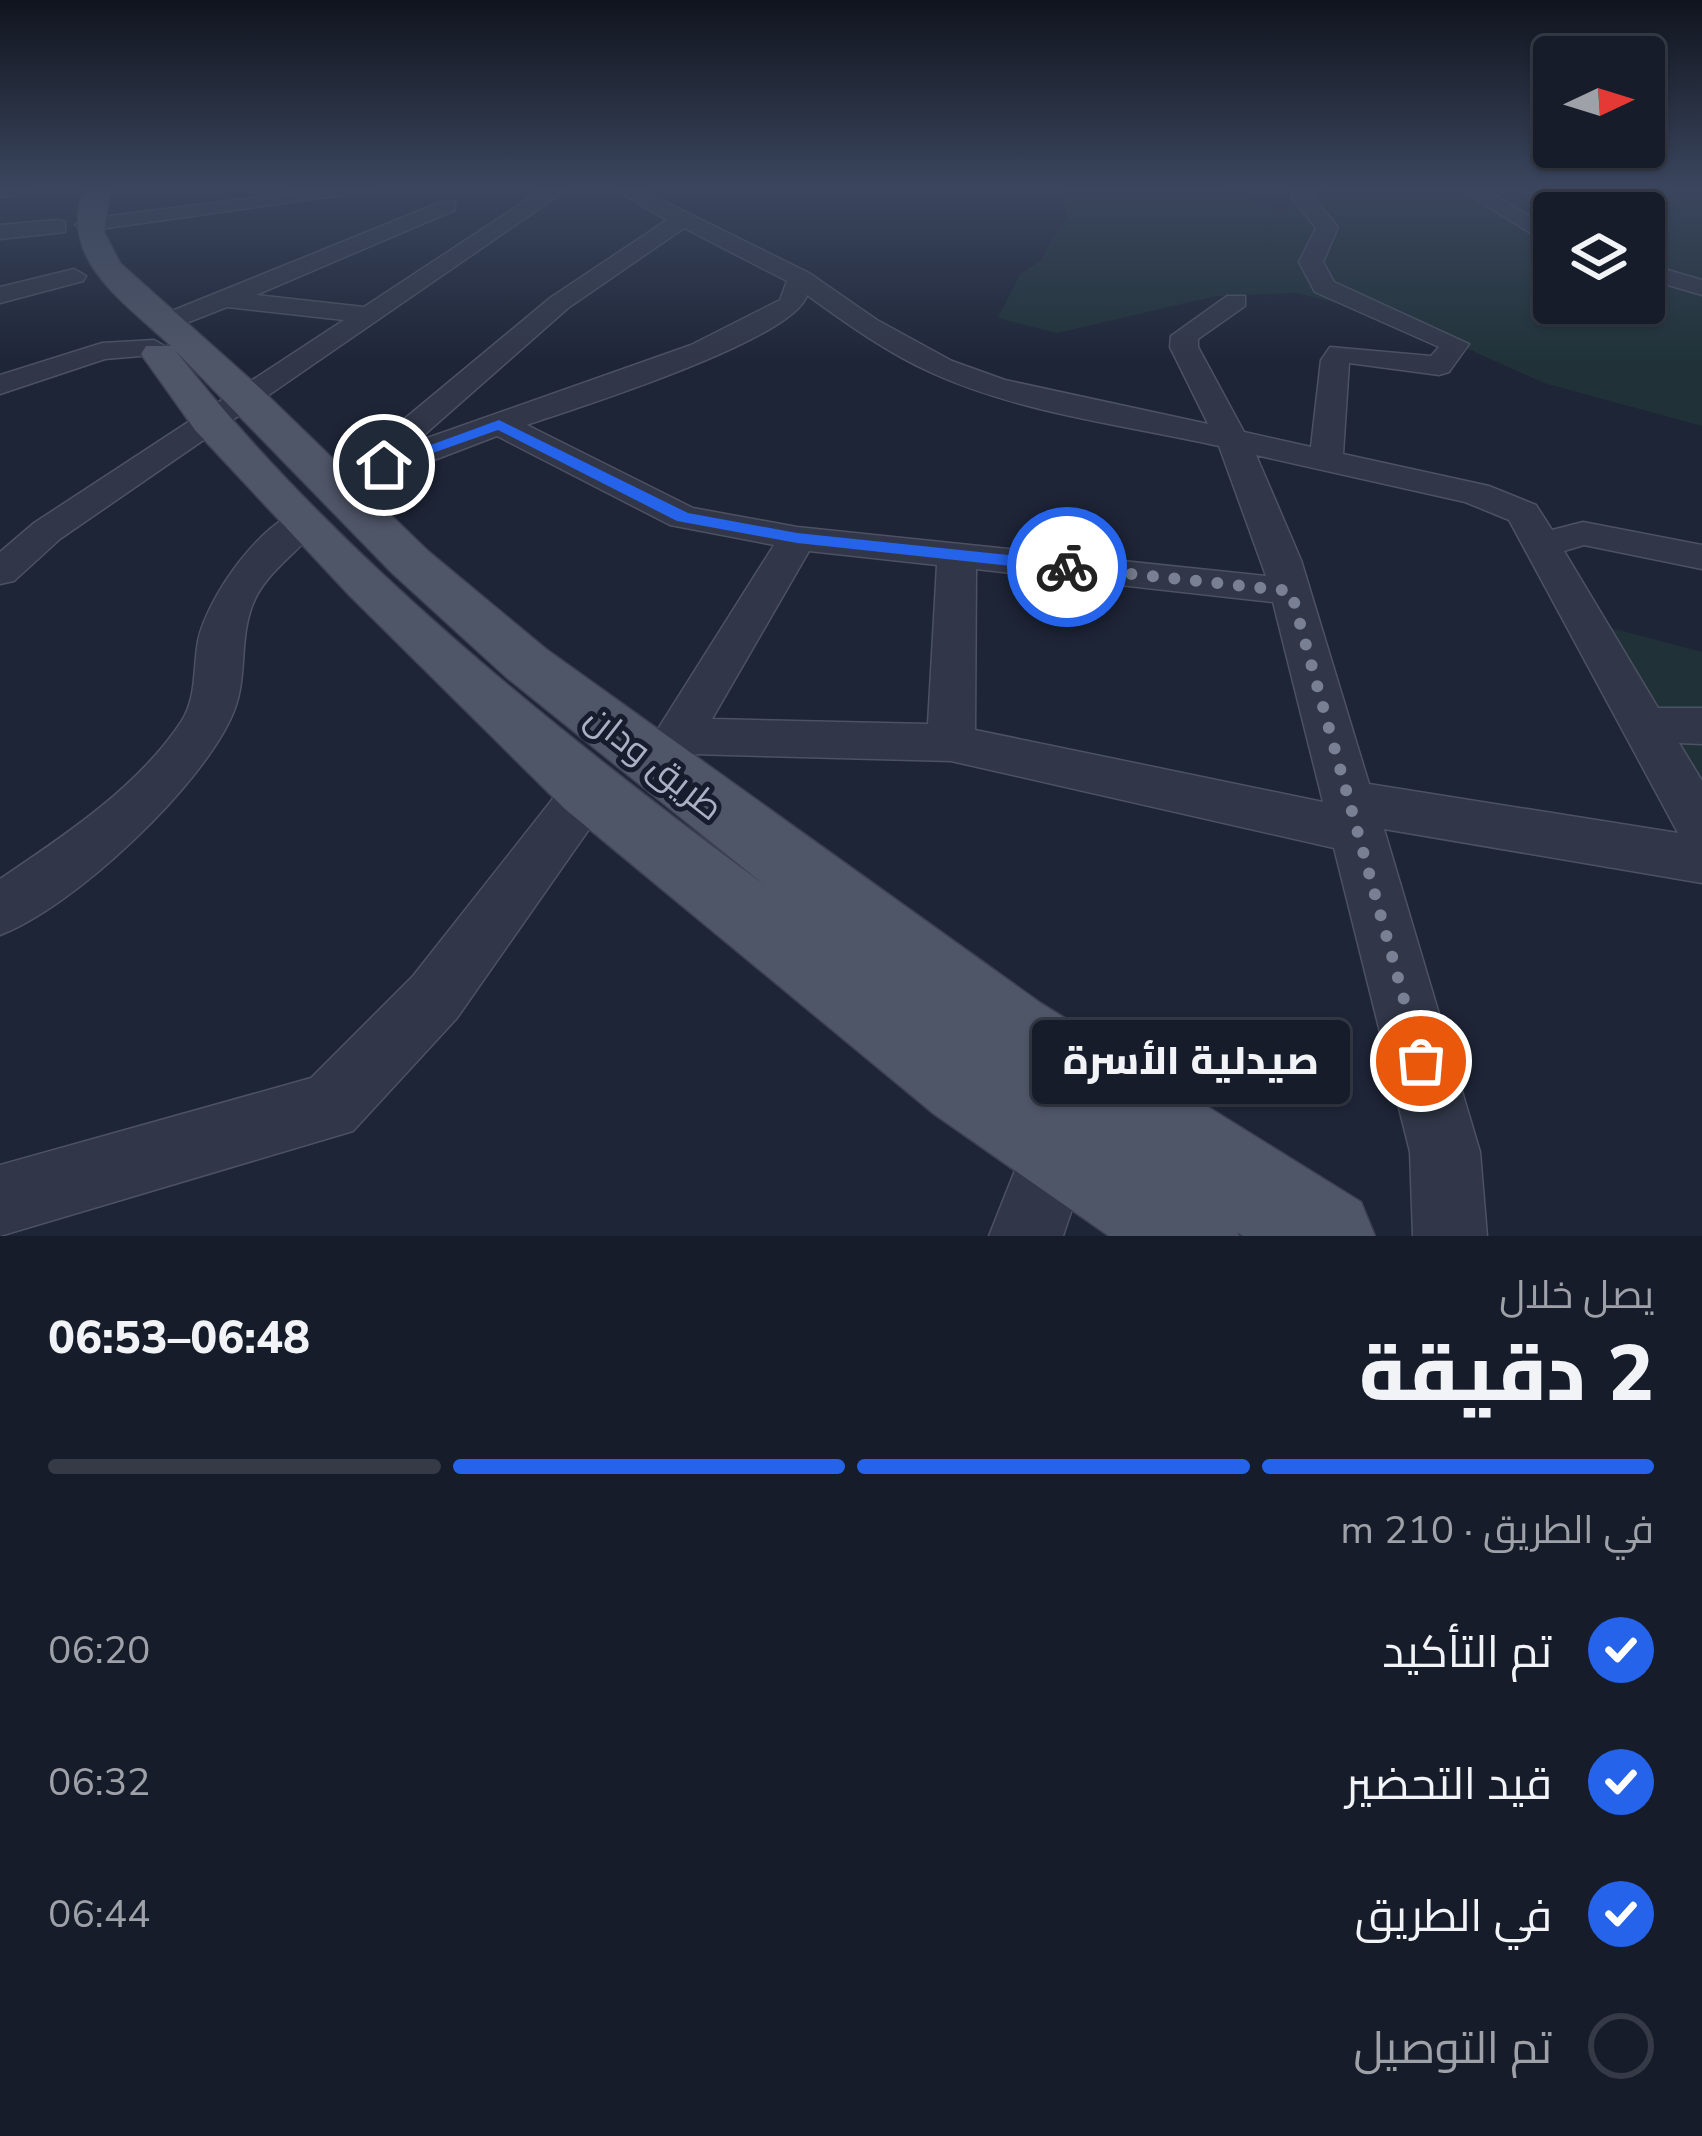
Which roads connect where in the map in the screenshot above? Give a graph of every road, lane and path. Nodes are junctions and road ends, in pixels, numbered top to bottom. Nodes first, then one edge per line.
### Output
1 (38, 248) edge
2 (92, 248) edge
3 (349, 248) edge
4 (469, 248) edge
5 (641, 248) edge
6 (738, 248) edge
7 (1318, 248) edge
8 (1665, 277) edge
9 (800, 278) junction
10 (1702, 288) edge
11 (0, 296) edge
12 (1236, 301) dead end
13 (367, 315) junction
14 (166, 323) junction
15 (0, 372) edge
16 (0, 385) edge
17 (228, 409) junction
18 (499, 424) junction
19 (1233, 442) junction
20 (1326, 460) junction
21 (332, 494) junction
22 (797, 538) junction
23 (1538, 547) junction
24 (957, 555) junction
25 (1702, 556) edge
26 (0, 572) edge
27 (1291, 591) junction
28 (1640, 725) junction
29 (1702, 725) edge
30 (951, 743) junction
31 (668, 752) junction
32 (588, 791) junction
33 (1355, 817) junction
34 (1701, 834) edge
35 (0, 910) edge
36 (1059, 1144) junction
37 (0, 1201) edge
38 (1026, 1236) edge
39 (1191, 1236) edge
40 (1327, 1236) edge
41 (1450, 1236) edge

1 - 11 street
2 - 14 main road, طريق ودان
3 - 14 street
4 - 13 street
5 - 21 street
6 - 9 street
7 - 20 street
8 - 10 street
9 - 18 street
9 - 19 street
12 - 19 street
13 - 14 street
13 - 17 street
14 - 15 street
14 - 16 street
14 - 17 main road, طريق ودان
17 - 21 main road, طريق ودان
17 - 26 street
18 - 21 street
18 - 22 street
19 - 20 street
19 - 27 street
20 - 23 street
21 - 31 main road, طريق ودان
21 - 32 main road, طريق ودان
21 - 35 street
22 - 24 street
22 - 31 street
23 - 25 street
23 - 28 street
24 - 27 street
24 - 30 street
27 - 33 street
28 - 29 street
28 - 34 street
30 - 31 street
30 - 33 street
31 - 40 main road, طريق ودان
32 - 36 main road, طريق ودان
32 - 37 street
33 - 34 street
33 - 41 street
36 - 38 street
36 - 39 main road, طريق ودان

